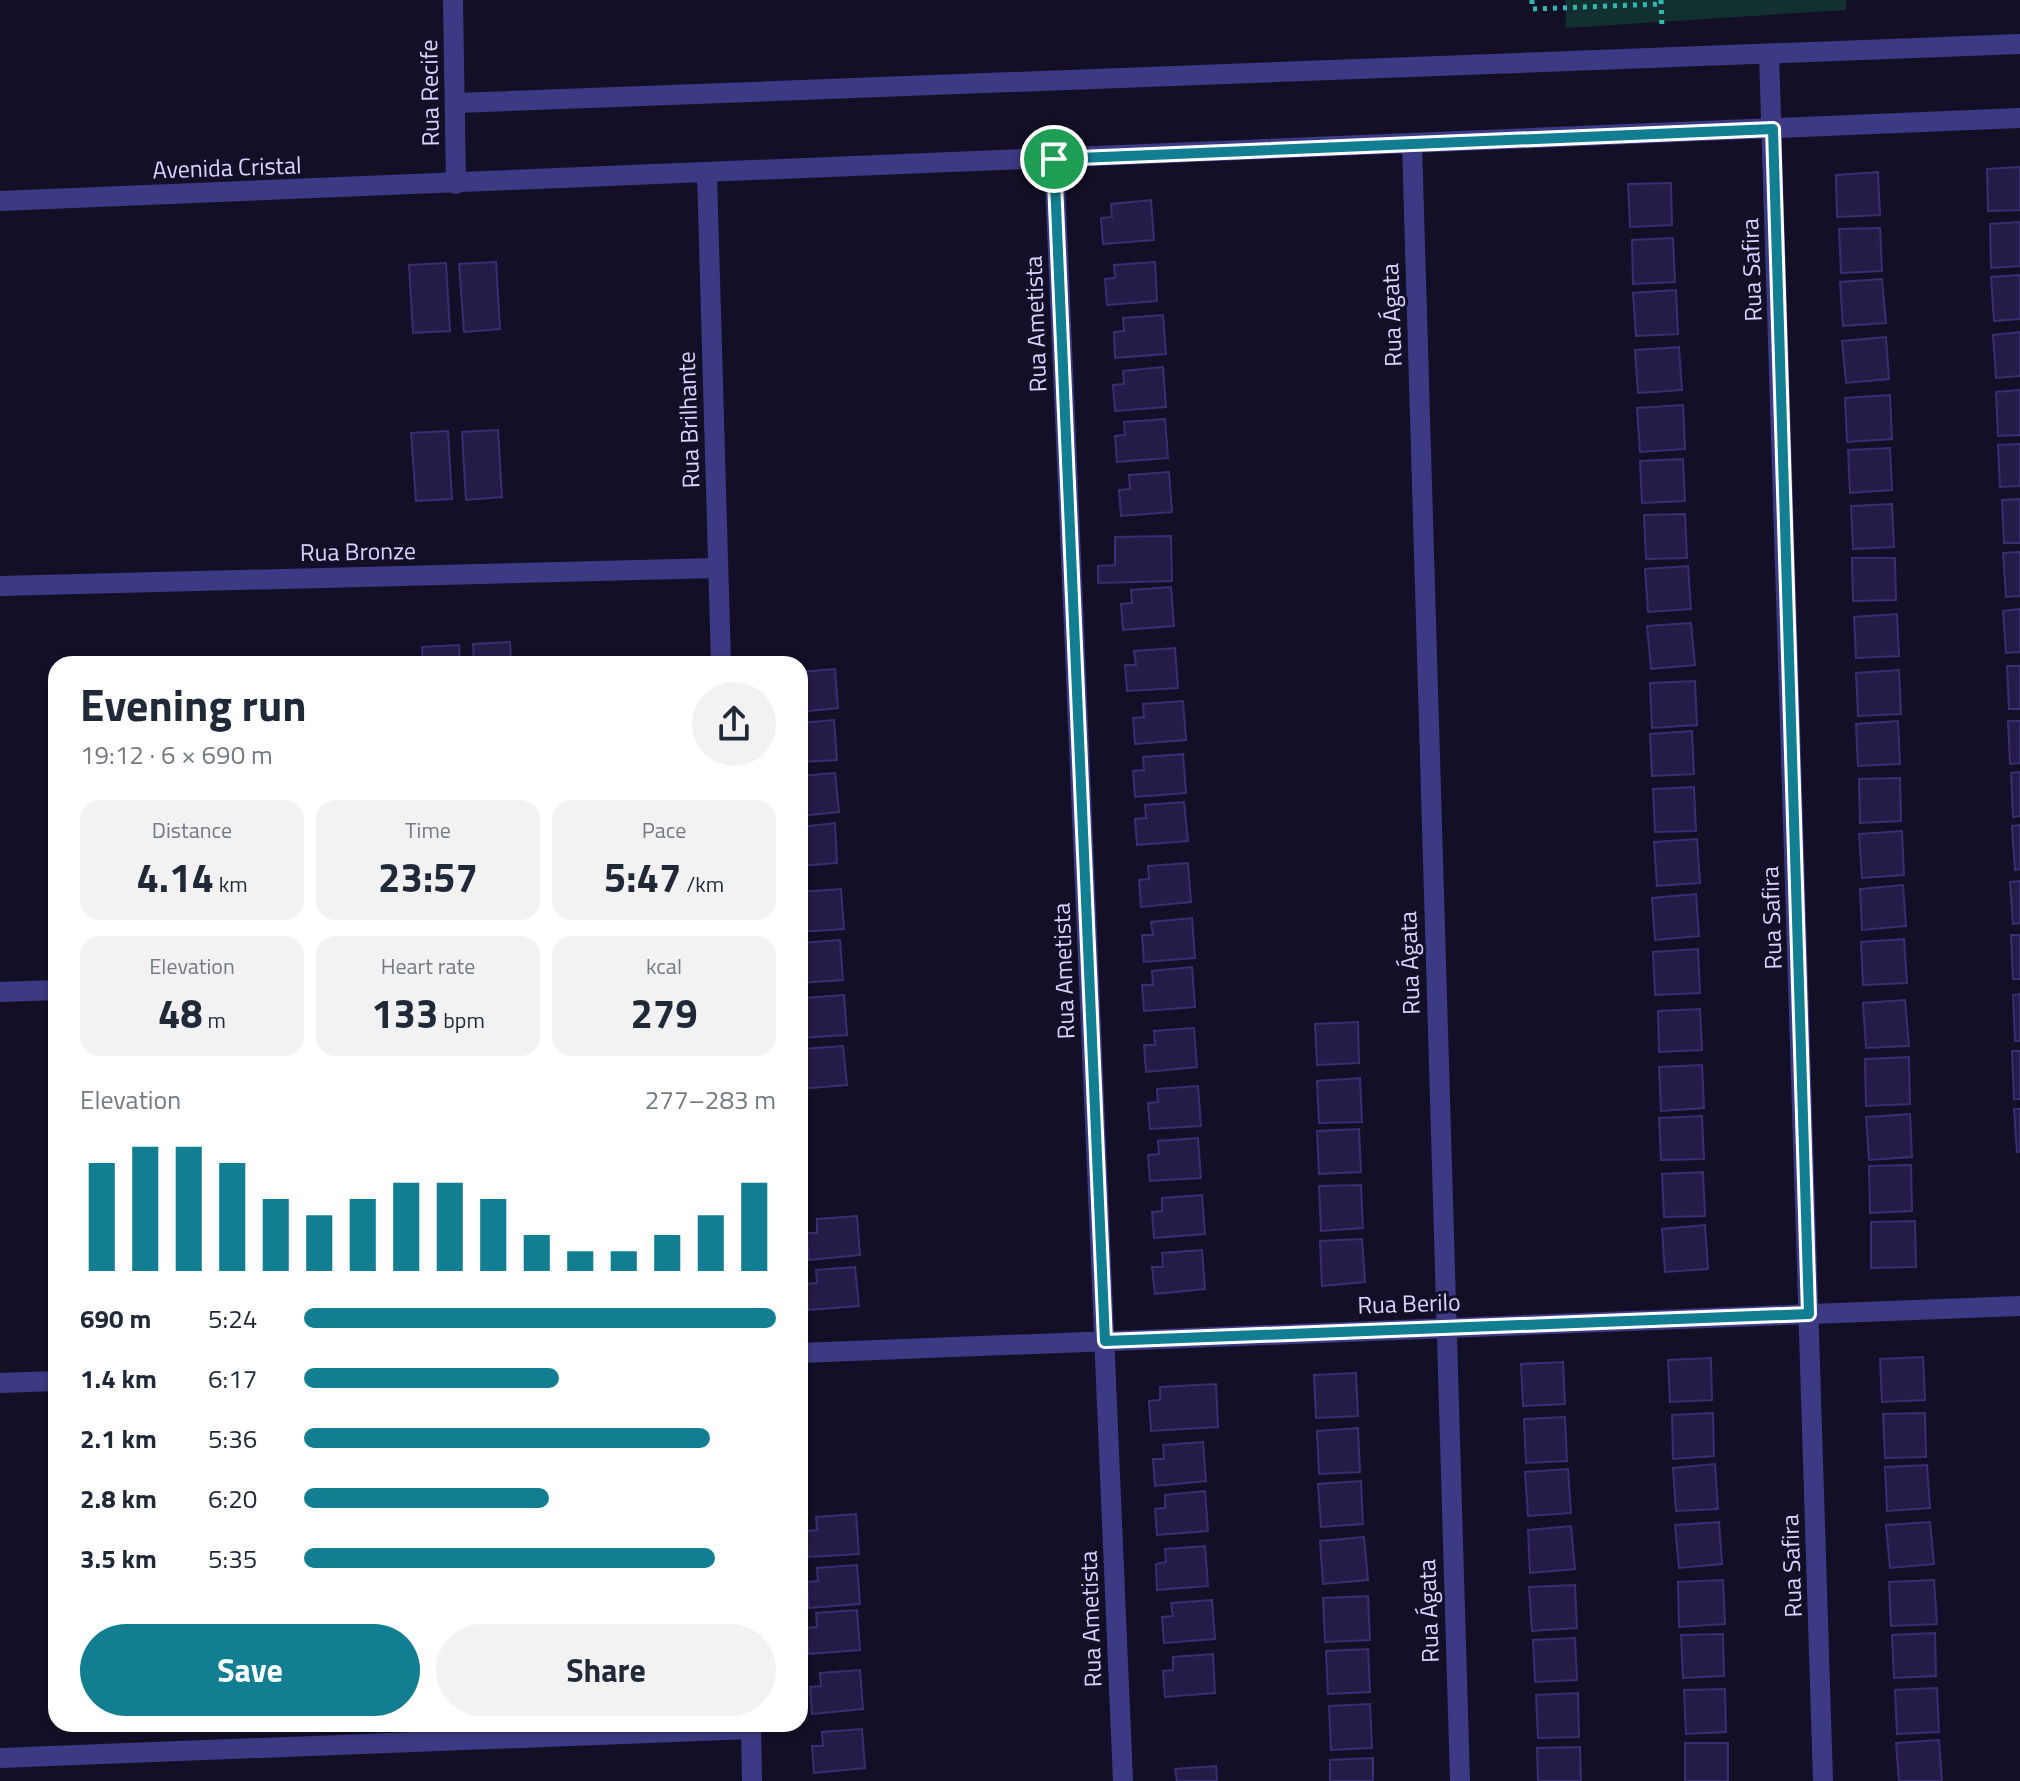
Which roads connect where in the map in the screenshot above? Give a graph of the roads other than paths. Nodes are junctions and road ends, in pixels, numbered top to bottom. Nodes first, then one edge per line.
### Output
1 (453, 0) edge
2 (2020, 44) edge
3 (1769, 54) junction
4 (457, 103) junction
5 (2020, 118) edge
6 (1773, 129) junction
7 (1412, 144) junction
8 (1054, 159) junction
9 (707, 174) junction
10 (456, 184) junction
11 (0, 201) edge
12 (718, 568) junction
13 (0, 586) edge
14 (721, 656) edge
15 (48, 990) edge
16 (0, 992) edge
17 (2020, 1306) edge
18 (1809, 1314) junction
19 (1446, 1328) junction
20 (1105, 1341) junction
21 (808, 1353) edge
22 (48, 1381) edge
23 (0, 1383) edge
24 (630, 1732) edge
25 (751, 1732) edge
26 (0, 1758) edge
27 (752, 1781) edge
28 (1123, 1781) edge
29 (1460, 1781) edge
30 (1823, 1781) edge

1 - 4 street, Rua Recife
2 - 3 street
3 - 4 street
3 - 6 street, Rua Safira
4 - 10 street, Rua Recife
5 - 6 street, Avenida Cristal
6 - 7 street, Avenida Cristal
6 - 18 street, Rua Safira
7 - 8 street, Avenida Cristal
7 - 19 street, Rua Ágata
8 - 9 street, Avenida Cristal
8 - 20 street, Rua Ametista
9 - 10 street, Avenida Cristal
9 - 12 street, Rua Brilhante
10 - 11 street, Avenida Cristal
12 - 13 street, Rua Bronze
12 - 14 street, Rua Brilhante
15 - 16 street
17 - 18 street, Rua Berilo
18 - 19 street, Rua Berilo
18 - 30 street, Rua Safira
19 - 20 street, Rua Berilo
19 - 29 street, Rua Ágata
20 - 21 street, Rua Berilo
20 - 28 street, Rua Ametista
22 - 23 street
24 - 26 street
25 - 27 street

